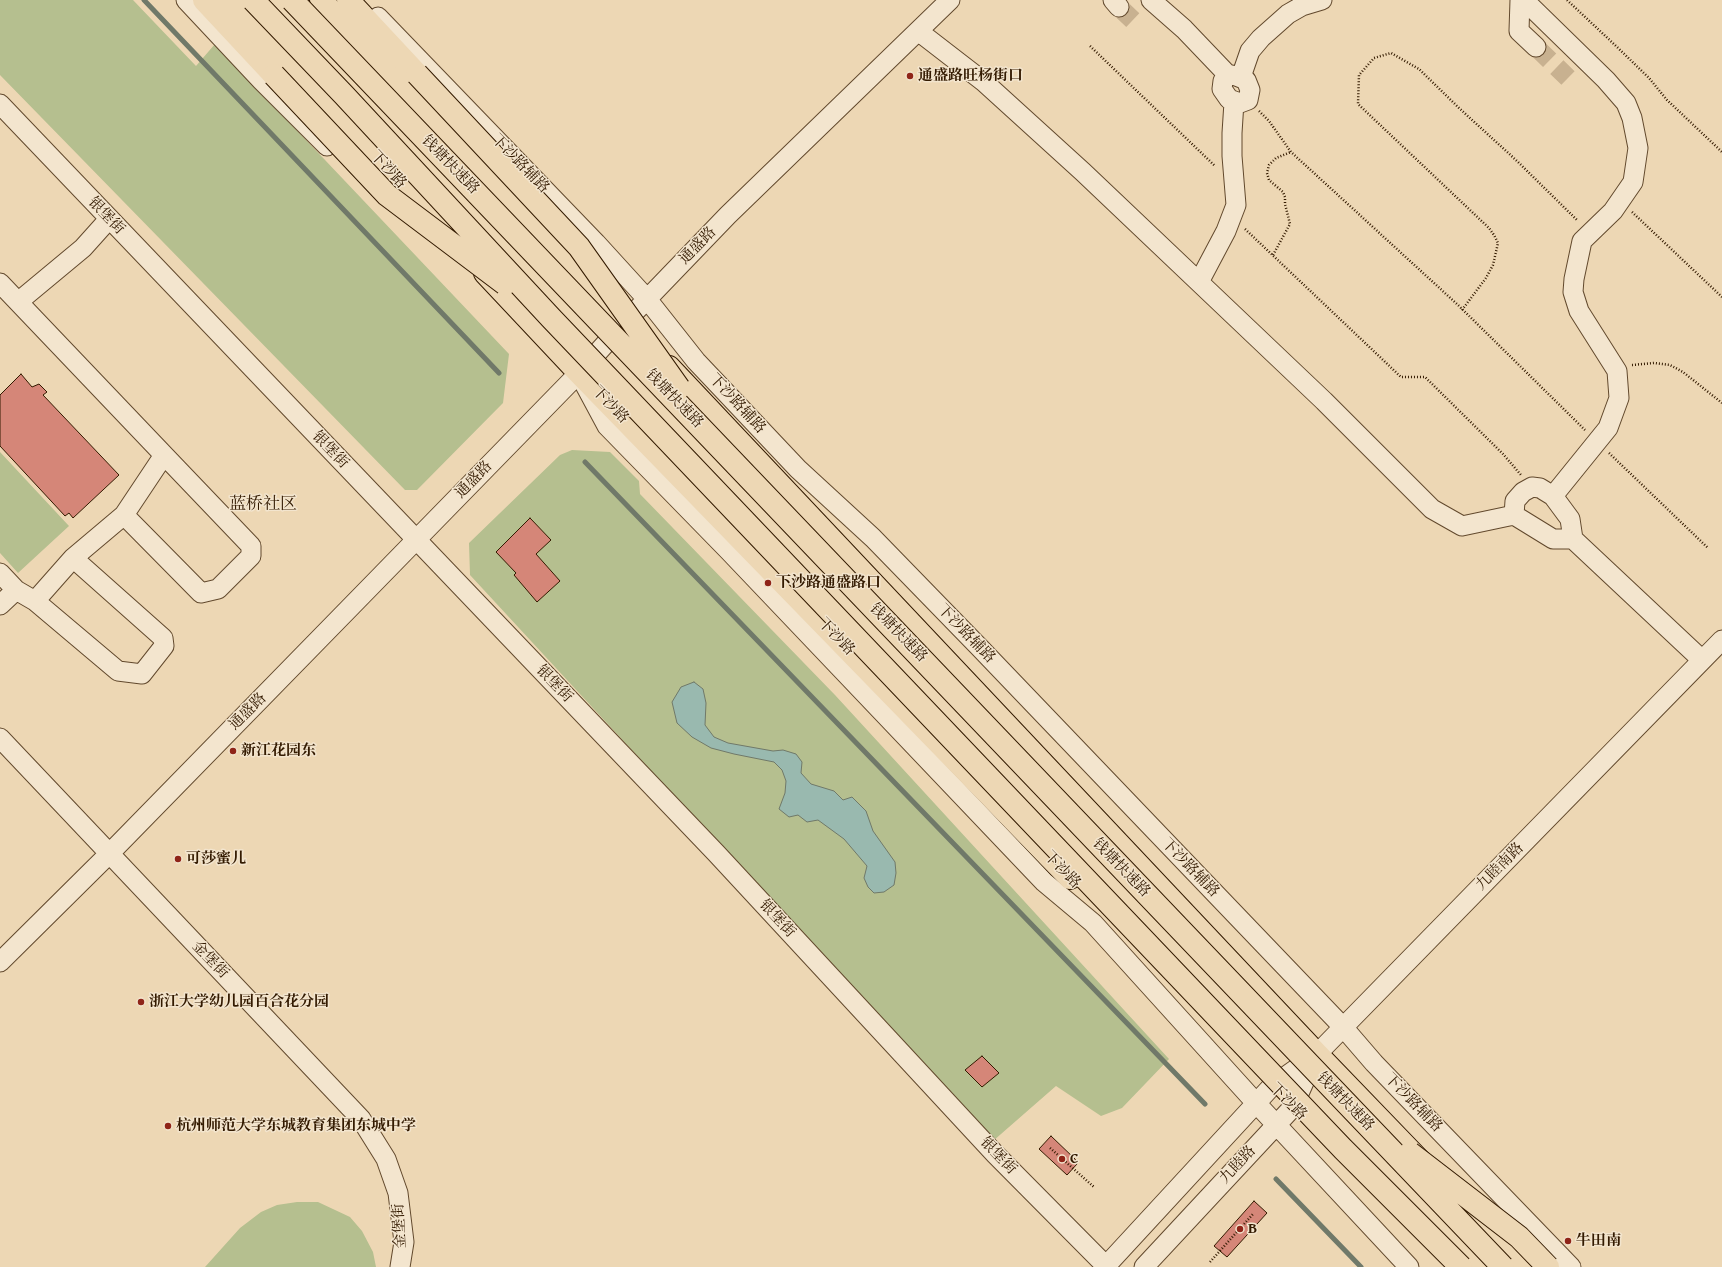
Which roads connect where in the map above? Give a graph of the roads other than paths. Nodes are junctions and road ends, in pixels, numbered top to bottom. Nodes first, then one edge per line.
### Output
1 (186, 0) edge
2 (204, 0) edge
3 (228, 0) edge
4 (253, 0) edge
5 (292, 0) edge
6 (322, 0) edge
7 (348, 0) edge
8 (362, 0) edge
9 (950, 0) edge
10 (1151, 0) edge
11 (1322, 0) edge
12 (1520, 0) edge
13 (1524, 0) edge
14 (918, 31) junction
15 (1536, 46) tunnel mouth
16 (1234, 76) junction
17 (0, 104) edge
18 (109, 219) junction
19 (483, 271) junction
20 (1200, 282) junction
21 (0, 283) edge
22 (647, 299) junction
23 (18, 302) junction
24 (551, 318) junction
25 (626, 321) junction
26 (579, 373) junction
27 (721, 448) junction
28 (164, 455) junction
29 (1553, 496) junction
30 (124, 515) junction
31 (1514, 515) junction
32 (1573, 539) junction
33 (416, 540) junction
34 (73, 558) junction
35 (0, 572) edge
36 (16, 590) junction
37 (35, 601) junction
38 (0, 605) edge
39 (1722, 640) edge
40 (1702, 660) junction
41 (0, 738) edge
42 (109, 854) junction
43 (0, 962) edge
44 (1258, 1013) junction
45 (1343, 1027) junction
46 (1317, 1054) junction
47 (1272, 1086) junction
48 (1256, 1103) junction
49 (1293, 1107) junction
50 (1276, 1125) junction
51 (1343, 1149) junction
52 (1106, 1266) edge
53 (400, 1267) edge
54 (1144, 1267) edge
55 (1410, 1267) edge
56 (1440, 1267) edge
57 (1452, 1267) edge
58 (1461, 1267) edge
59 (1503, 1267) edge
60 (1522, 1267) edge
61 (1548, 1267) edge
62 (1571, 1267) edge

1 - 19 street
2 - 24 main road, bridge
3 - 19 main road, 下沙路
4 - 24 main road, 钱塘快速路, bridge
5 - 27 main road, 钱塘快速路, bridge
6 - 25 main road
7 - 27 main road, bridge
8 - 22 street, 下沙路辅路
9 - 14 street, 通盛路
10 - 16 street
11 - 16 street
12 - 15 street
13 - 29 street
14 - 20 street
14 - 22 street, 通盛路
16 - 20 street
17 - 18 street, 银堡街
18 - 23 street
18 - 33 street, 银堡街
19 - 26 main road, 下沙路
20 - 31 street
21 - 23 street
22 - 25 street, 通盛路
22 - 45 street, 下沙路辅路
23 - 28 street
24 - 51 main road, 钱塘快速路, bridge
25 - 26 street, 通盛路
25 - 46 main road
26 - 33 street, 通盛路
26 - 47 main road, 下沙路
26 - 48 street
27 - 44 main road, 钱塘快速路, bridge
28 - 30 street
28 - 30 street
29 - 31 street
29 - 32 street
30 - 34 street
31 - 32 street
32 - 40 street
33 - 42 street, 通盛路
33 - 52 street, 银堡街
34 - 37 street
34 - 37 street
35 - 36 street
36 - 37 street
36 - 38 street
39 - 40 street, 九睦南路
40 - 45 street, 九睦南路
41 - 42 street, 金堡街
42 - 43 street, 通盛路
42 - 53 street, 金堡街
44 - 59 main road, 钱塘快速路, bridge
44 - 61 main road, bridge
45 - 46 street, 九睦南路
45 - 62 street, 下沙路辅路
46 - 47 street, 九睦南路
46 - 49 street, 九睦路
46 - 60 main road
47 - 48 street, 九睦路
47 - 49 main road, 下沙路
48 - 50 street
48 - 52 street, 九睦路
49 - 50 street, 九睦路
49 - 57 main road, 下沙路
50 - 54 street, 九睦路
50 - 55 street
51 - 56 main road, bridge
51 - 58 main road, 钱塘快速路, bridge

